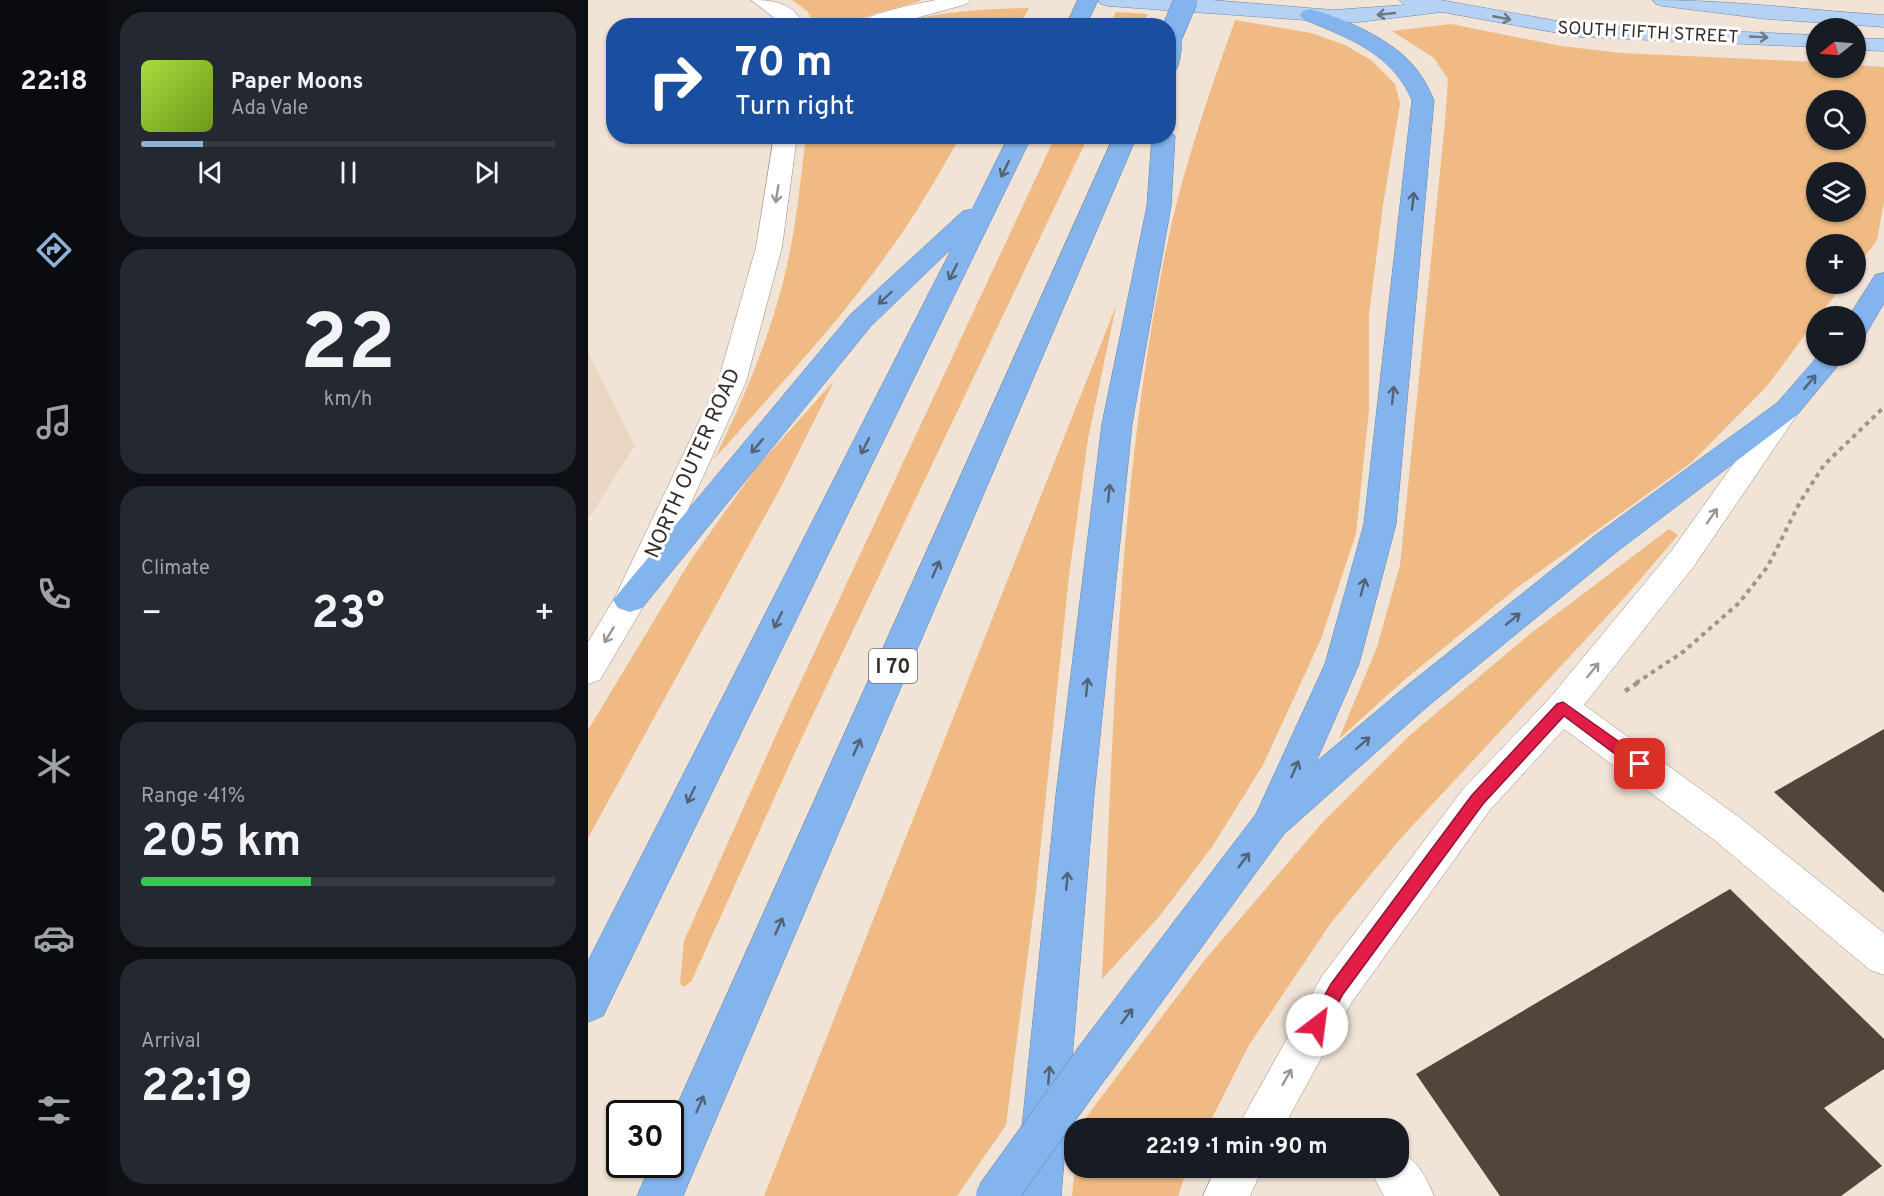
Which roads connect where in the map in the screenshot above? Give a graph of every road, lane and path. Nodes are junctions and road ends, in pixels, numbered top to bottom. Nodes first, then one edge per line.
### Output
1 (761, 0) edge
2 (960, 0) edge
3 (1088, 0) edge
4 (1108, 0) edge
5 (1186, 0) edge
6 (1409, 0) edge
7 (1503, 0) edge
8 (1663, 0) edge
9 (1862, 0) edge
10 (1444, 6) junction
11 (1310, 15) junction
12 (1799, 16) junction
13 (791, 18) edge
14 (888, 18) edge
15 (1080, 18) edge
16 (1884, 21) edge
17 (1176, 23) edge
18 (1806, 41) edge
19 (1866, 44) edge
20 (1884, 45) edge
21 (785, 144) edge
22 (1017, 144) edge
23 (1122, 144) edge
24 (1163, 144) edge
25 (989, 201) junction
26 (1884, 281) edge
27 (1866, 311) edge
28 (1824, 366) edge
29 (1884, 407) edge
30 (1787, 409) junction
31 (630, 600) junction
32 (588, 671) edge
33 (1624, 691) dead end
34 (1563, 708) junction
35 (1271, 823) junction
36 (1884, 957) edge
37 (588, 1002) edge
38 (1265, 1118) edge
39 (1235, 1178) edge
40 (660, 1196) edge
41 (996, 1196) edge
42 (1038, 1196) edge
43 (1226, 1196) edge

1 - 13 street
2 - 14 street
3 - 15 highway
4 - 11 main road, SOUTH FIFTH STREET
5 - 17 highway, bridge
6 - 10 main road, SOUTH FIFTH STREET
7 - 10 main road, SOUTH FIFTH STREET
8 - 12 main road, SOUTH FIFTH STREET
9 - 12 main road
10 -> 11 main road, SOUTH FIFTH STREET
10 -> 18 main road, SOUTH FIFTH STREET
35 -> 11 highway
12 - 16 main road, SOUTH FIFTH STREET
19 - 20 main road
21 -> 31 street, NORTH OUTER ROAD
22 -> 25 highway
40 -> 23 highway, I 70
42 -> 24 highway
25 -> 31 highway
25 -> 37 highway
26 - 27 highway
30 -> 28 highway
29 - 33 path
34 -> 30 street
35 -> 30 highway
31 -> 32 street, NORTH OUTER ROAD
34 - 36 street
38 -> 34 street
41 -> 35 highway, bridge
39 - 43 street

